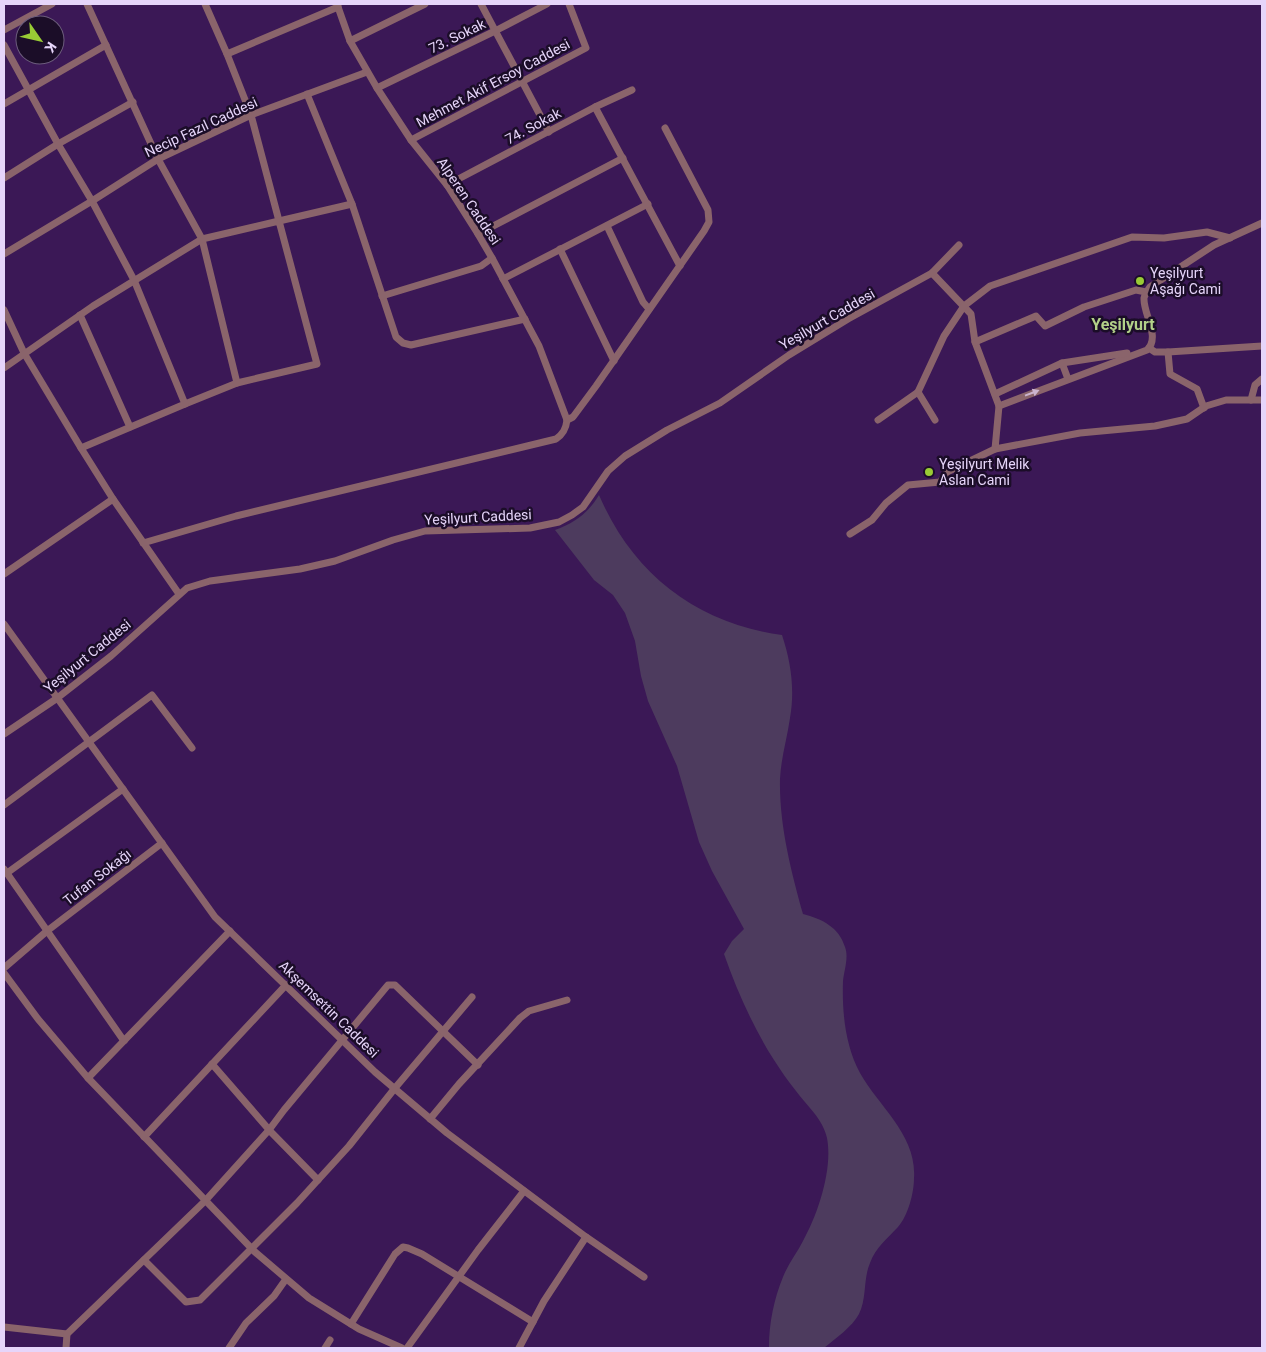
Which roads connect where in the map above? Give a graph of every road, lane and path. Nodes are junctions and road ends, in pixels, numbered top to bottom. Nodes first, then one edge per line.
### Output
1 (52, 4) edge
2 (87, 4) edge
3 (205, 4) edge
4 (425, 4) edge
5 (481, 4) edge
6 (547, 4) edge
7 (569, 4) edge
8 (338, 5) edge
9 (4, 30) edge
10 (495, 31) junction
11 (350, 41) junction
12 (106, 45) junction
13 (4, 46) edge
14 (227, 54) junction
15 (367, 72) junction
16 (522, 82) junction
17 (377, 88) junction
18 (28, 89) junction
19 (632, 90) dead end
20 (307, 94) junction
21 (133, 102) junction
22 (4, 104) edge
23 (595, 107) junction
24 (251, 115) junction
25 (665, 128) dead end
26 (549, 132) junction
27 (411, 140) junction
28 (58, 144) junction
29 (623, 158) junction
30 (158, 159) junction
31 (4, 178) edge
32 (446, 185) junction
33 (92, 201) junction
34 (352, 204) junction
35 (648, 204) junction
36 (279, 221) junction
37 (1262, 223) edge
38 (607, 226) junction
39 (478, 234) junction
40 (1230, 238) junction
41 (202, 239) junction
42 (959, 246) dead end
43 (560, 249) junction
44 (4, 254) edge
45 (492, 258) junction
46 (680, 266) junction
47 (932, 273) junction
48 (503, 279) junction
49 (134, 280) junction
50 (1146, 292) junction
51 (382, 296) junction
52 (964, 306) junction
53 (649, 309) junction
54 (4, 310) edge
55 (80, 315) junction
56 (525, 319) junction
57 (975, 342) junction
58 (1262, 346) edge
59 (1149, 348) junction
60 (1142, 351) junction
61 (1168, 352) junction
62 (24, 353) junction
63 (1094, 358) junction
64 (614, 361) junction
65 (1062, 364) junction
66 (4, 368) edge
67 (1097, 368) junction
68 (1068, 379) junction
69 (1262, 379) edge
70 (236, 383) junction
71 (918, 392) junction
72 (995, 394) junction
73 (1251, 400) junction
74 (1262, 400) edge
75 (185, 404) junction
76 (999, 406) junction
77 (1204, 408) junction
78 (567, 420) junction
79 (878, 420) dead end
80 (935, 420) dead end
81 (130, 427) junction
82 (81, 448) junction
83 (995, 449) junction
84 (113, 499) junction
85 (850, 534) dead end
86 (143, 543) junction
87 (4, 574) edge
88 (179, 594) junction
89 (4, 624) edge
90 (56, 699) junction
91 (4, 734) edge
92 (88, 742) junction
93 (192, 748) dead end
94 (123, 789) junction
95 (4, 805) edge
96 (162, 843) junction
97 (5, 871) edge
98 (47, 931) junction
99 (230, 931) junction
100 (4, 968) edge
101 (4, 973) edge
102 (286, 985) junction
103 (472, 997) dead end
104 (567, 1000) dead end
105 (443, 1031) junction
106 (342, 1039) junction
107 (124, 1041) junction
108 (212, 1064) junction
109 (478, 1065) junction
110 (88, 1078) junction
111 (395, 1088) junction
112 (430, 1119) junction
113 (269, 1130) junction
114 (144, 1137) junction
115 (318, 1180) junction
116 (524, 1191) junction
117 (205, 1201) junction
118 (586, 1237) junction
119 (252, 1249) junction
120 (144, 1260) junction
121 (459, 1276) junction
122 (644, 1277) dead end
123 (286, 1279) junction
124 (533, 1322) junction
125 (351, 1324) junction
126 (4, 1326) edge
127 (68, 1334) junction
128 (330, 1340) dead end
129 (66, 1348) edge
130 (229, 1348) edge
131 (325, 1348) edge
132 (402, 1348) edge
133 (407, 1348) edge
134 (520, 1348) edge

1 - 9 street
2 - 12 street
3 - 14 street
4 - 11 street
5 - 10 street
6 - 10 street, 73. Sokak
7 - 16 street, Mehmet Akif Ersoy Caddesi
8 - 11 street, Alperen Caddesi
8 - 14 street
10 - 16 street
10 - 17 street, 73. Sokak
11 - 15 street, Alperen Caddesi
12 - 18 street
12 - 21 street
13 - 18 street
14 - 24 street
15 - 17 street, Alperen Caddesi
15 - 20 street, Necip Fazıl Caddesi
16 - 26 street
16 - 27 street, Mehmet Akif Ersoy Caddesi
17 - 27 street, Alperen Caddesi
18 - 22 street
18 - 28 street
19 - 23 street, 74. Sokak
20 - 24 street, Necip Fazıl Caddesi
20 - 34 street
21 - 28 street
21 - 30 street
23 - 26 street, 74. Sokak
23 - 29 street
24 - 30 street, Necip Fazıl Caddesi
24 - 36 street
25 - 46 street
26 - 32 street, 74. Sokak
27 - 32 street, Alperen Caddesi
28 - 31 street
28 - 33 street
29 - 35 street
29 - 39 street
30 - 33 street, Necip Fazıl Caddesi
30 - 41 street
32 - 39 street, Alperen Caddesi
33 - 44 street, Necip Fazıl Caddesi
33 - 49 street
34 - 36 street
34 - 51 street
35 - 38 street
35 - 46 street
36 - 41 street
36 - 70 street
37 - 40 street
38 - 43 street
38 - 53 street
39 - 45 street, Alperen Caddesi
40 - 50 street
40 - 52 street
41 - 49 street
41 - 70 street
42 - 47 street, Yeşilyurt Caddesi
43 - 48 street
43 - 64 street
45 - 48 street, Alperen Caddesi
45 - 51 street
46 - 53 street
47 - 52 street
47 - 88 street, Yeşilyurt Caddesi
48 - 56 street, Alperen Caddesi
49 - 55 street
49 - 75 street
50 - 57 street
50 - 59 street
51 - 56 street
52 - 57 street
52 - 71 street
53 - 64 street
54 - 62 street
55 - 62 street
55 - 81 street
56 - 78 street, Alperen Caddesi
57 - 72 street
58 - 61 street
59 - 60 street
59 - 61 street
60 - 63 street
60 - 67 street
61 - 77 street
62 - 66 street
62 - 82 street
63 - 65 street
63 - 67 street
64 - 78 street
65 - 68 street
65 - 72 street
67 - 68 street
76 -> 68 street
69 - 73 street
70 - 75 street
71 - 79 street
71 - 80 street
72 - 76 street
73 - 74 street
73 - 77 street
75 - 81 street
76 - 83 street
77 - 83 street
78 - 86 street
81 - 82 street
82 - 84 street
83 - 85 street
84 - 86 street
84 - 87 street
86 - 88 street
88 - 90 street, Yeşilyurt Caddesi
89 - 90 street, Akşemsettin Caddesi
90 - 91 street, Yeşilyurt Caddesi
90 - 92 street, Akşemsettin Caddesi
92 - 93 street
92 - 94 street, Akşemsettin Caddesi
92 - 95 street
94 - 96 street, Akşemsettin Caddesi
94 - 97 street
96 - 98 street, Tufan Sokağı
96 - 99 street, Akşemsettin Caddesi
97 - 98 street
98 - 100 street, Tufan Sokağı
98 - 107 street
99 - 102 street, Akşemsettin Caddesi
99 - 107 street
101 - 110 street
102 - 106 street, Akşemsettin Caddesi
102 - 108 street
103 - 105 street
104 - 109 street
105 - 106 street
105 - 109 street
105 - 111 street
106 - 111 street, Akşemsettin Caddesi
106 - 113 street
107 - 110 street
108 - 113 street
108 - 114 street
109 - 112 street
110 - 114 street
111 - 112 street, Akşemsettin Caddesi
111 - 115 street
112 - 116 street, Akşemsettin Caddesi
113 - 115 street
113 - 117 street
114 - 117 street
115 - 119 street
116 - 118 street, Akşemsettin Caddesi
116 - 121 street
117 - 119 street
117 - 120 street
118 - 122 street, Akşemsettin Caddesi
118 - 124 street
119 - 120 street
119 - 123 street
120 - 127 street
121 - 124 street
121 - 125 street
121 - 133 street
123 - 125 street
123 - 130 street
124 - 134 street
125 - 132 street
126 - 127 street
127 - 129 street
128 - 131 street

